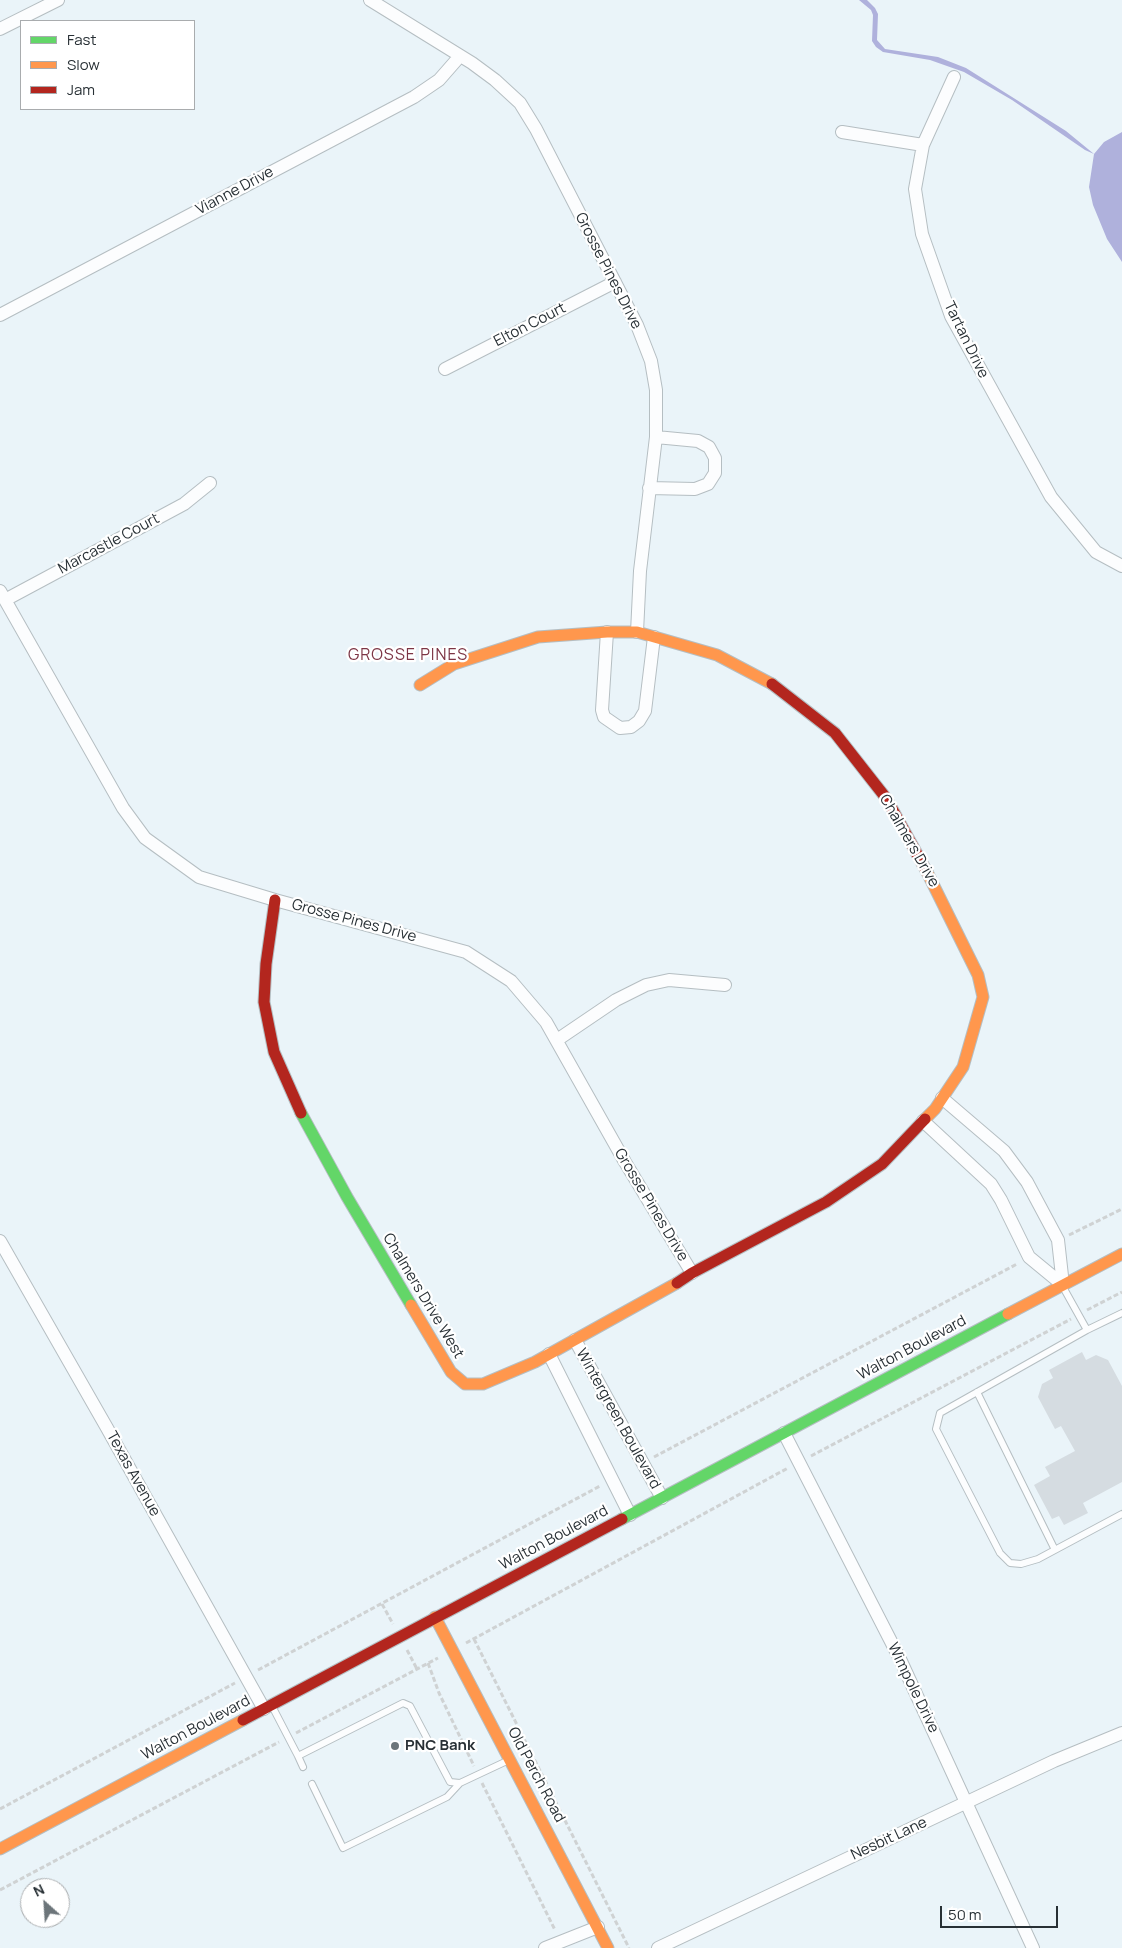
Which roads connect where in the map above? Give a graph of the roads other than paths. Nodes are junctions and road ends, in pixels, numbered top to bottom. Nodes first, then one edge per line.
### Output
1 (58, 0) edge
2 (370, 0) edge
3 (0, 29) edge
4 (460, 56) junction
5 (954, 77) dead end
6 (842, 132) dead end
7 (923, 145) junction
8 (615, 282) junction
9 (0, 315) edge
10 (445, 369) dead end
11 (656, 437) junction
12 (210, 483) dead end
13 (649, 488) junction
14 (1122, 566) edge
15 (2, 596) edge
16 (607, 632) junction
17 (636, 632) junction
18 (654, 637) junction
19 (420, 685) dead end
20 (276, 900) junction
21 (725, 985) dead end
22 (557, 1040) junction
23 (938, 1104) junction
24 (923, 1121) junction
25 (0, 1241) edge
26 (1122, 1254) edge
27 (692, 1273) junction
28 (1063, 1286) junction
29 (1122, 1313) edge
30 (1087, 1330) junction
31 (575, 1340) junction
32 (549, 1354) junction
33 (978, 1392) junction
34 (784, 1433) junction
35 (662, 1498) junction
36 (1122, 1514) edge
37 (630, 1515) junction
38 (1055, 1550) junction
39 (435, 1617) junction
40 (268, 1707) junction
41 (1122, 1733) edge
42 (298, 1756) junction
43 (511, 1759) junction
44 (303, 1767) dead end
45 (460, 1783) junction
46 (312, 1784) dead end
47 (968, 1802) junction
48 (0, 1849) edge
49 (598, 1927) junction
50 (545, 1948) edge
51 (608, 1948) edge
52 (658, 1948) edge
53 (1032, 1948) edge

1 - 3 street
2 - 4 street, Grosse Pines Drive
4 - 8 street, Grosse Pines Drive
4 - 9 street, Vianne Drive
5 - 7 street, Tartan Drive
6 - 7 street
7 - 14 street, Tartan Drive
8 - 10 street, Elton Court
8 - 11 street, Grosse Pines Drive
11 - 13 street, Grosse Pines Drive
11 - 13 street
12 - 15 street, Marcastle Court
13 - 17 street, Grosse Pines Drive
15 - 20 street, Grosse Pines Drive
16 - 17 street, Chalmers Drive
16 - 18 street
16 - 19 street, Chalmers Drive
17 - 18 street, Chalmers Drive
18 - 23 street, Chalmers Drive
20 - 22 street, Grosse Pines Drive
20 - 32 street, Chalmers Drive West
21 - 22 street
22 - 27 street, Grosse Pines Drive
23 - 24 street, Chalmers Drive West
23 - 28 street
24 - 27 street, Chalmers Drive West
24 - 28 street
25 - 40 street, Texas Avenue
26 - 28 street, Walton Boulevard
27 - 31 street, Chalmers Drive West
28 - 30 lane
28 - 34 street, Walton Boulevard
29 - 30 lane
30 - 33 lane
31 - 32 street, Chalmers Drive West
31 - 35 street, Wintergreen Boulevard
32 - 37 street, Wintergreen Boulevard
33 - 38 lane
33 - 38 lane
34 - 35 street, Walton Boulevard
34 - 47 street, Wimpole Drive
35 - 37 street, Walton Boulevard
36 - 38 lane
37 - 39 street, Walton Boulevard
39 - 40 street, Walton Boulevard
39 - 43 street, Old Perch Road
40 - 42 lane
40 - 48 street, Walton Boulevard
41 - 47 street, Nesbit Lane
42 - 44 lane
42 - 45 lane
43 - 45 lane
43 - 49 street, Old Perch Road
45 - 46 lane
47 - 52 street, Nesbit Lane
47 - 53 street, Wimpole Drive
49 - 50 street
49 - 51 street, Old Perch Road

